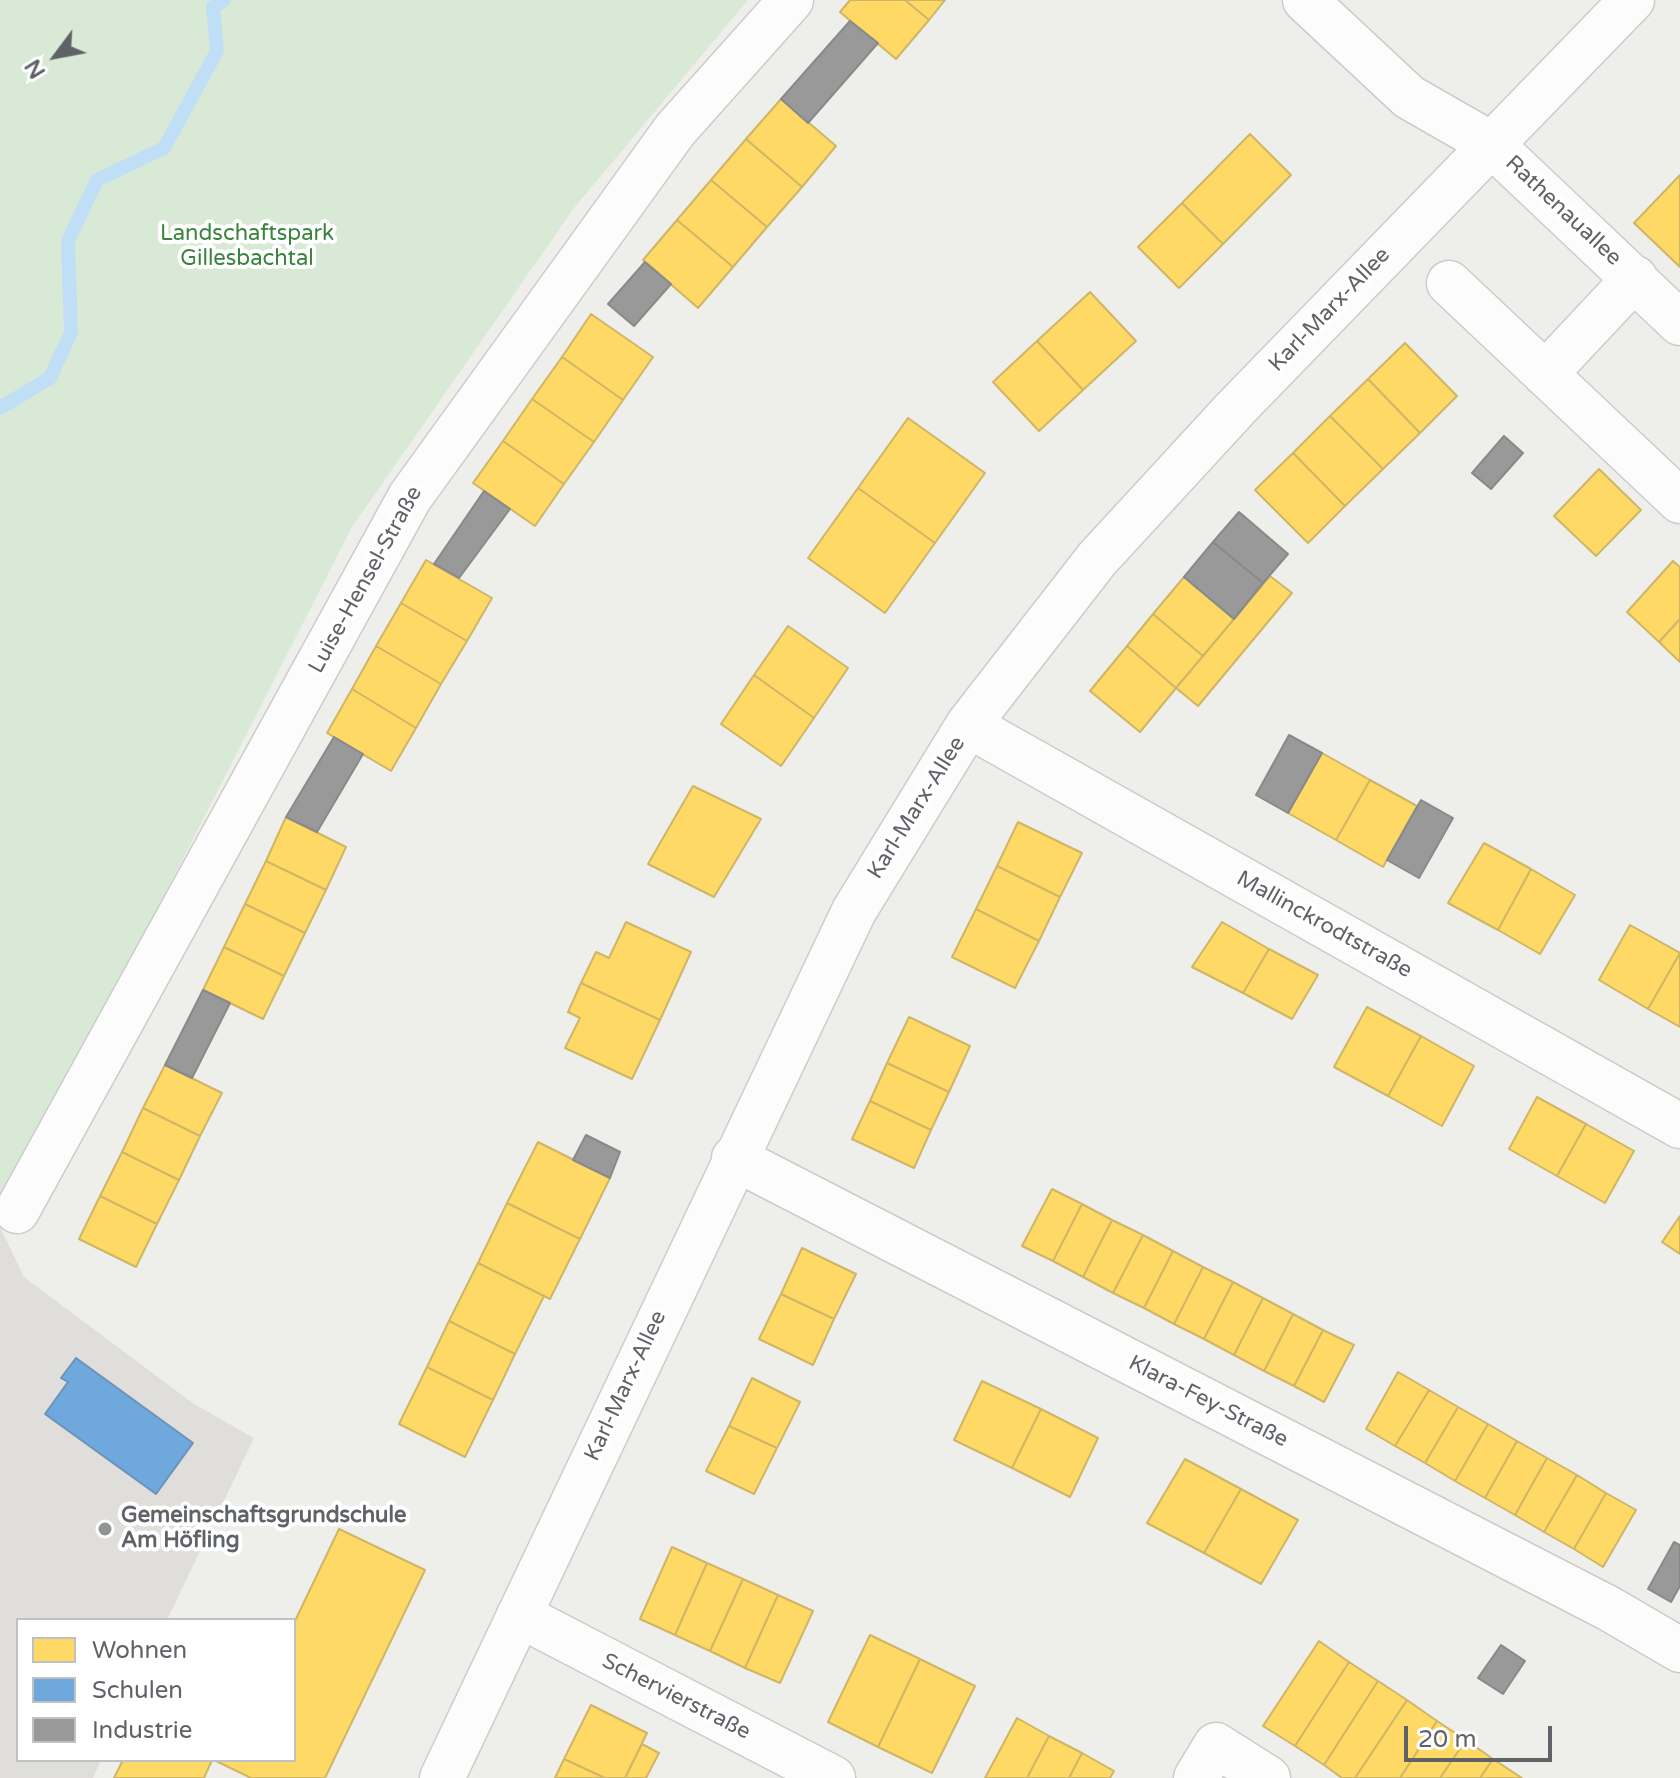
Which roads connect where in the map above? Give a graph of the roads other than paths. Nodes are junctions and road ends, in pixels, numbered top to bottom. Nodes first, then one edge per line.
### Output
1 (791, 0) edge
2 (1305, 0) edge
3 (1632, 0) edge
4 (1491, 144) junction
5 (1635, 278) junction
6 (1449, 283) dead end
7 (1680, 323) edge
8 (1545, 374) junction
9 (1680, 501) edge
10 (968, 725) junction
11 (1680, 1126) edge
12 (734, 1158) junction
13 (17, 1211) dead end
14 (519, 1615) junction
15 (1680, 1650) edge
16 (442, 1778) edge
17 (833, 1778) edge
18 (1196, 1778) edge
19 (1268, 1778) edge

1 - 13 street, Luise-Hensel-Straße
2 - 4 street, Rathenauallee
3 - 4 street, Karl-Marx-Allee
4 - 5 street, Rathenauallee
4 - 10 street, Karl-Marx-Allee
5 - 7 street, Rathenauallee
5 - 8 street, Rathenauallee
6 - 8 street
8 - 9 street
10 - 11 street, Mallinckrodtstraße
10 - 12 street, Karl-Marx-Allee
12 - 14 street, Karl-Marx-Allee
12 - 15 street, Klara-Fey-Straße
14 - 16 street, Karl-Marx-Allee
14 - 17 street, Schervierstraße
18 - 19 street

